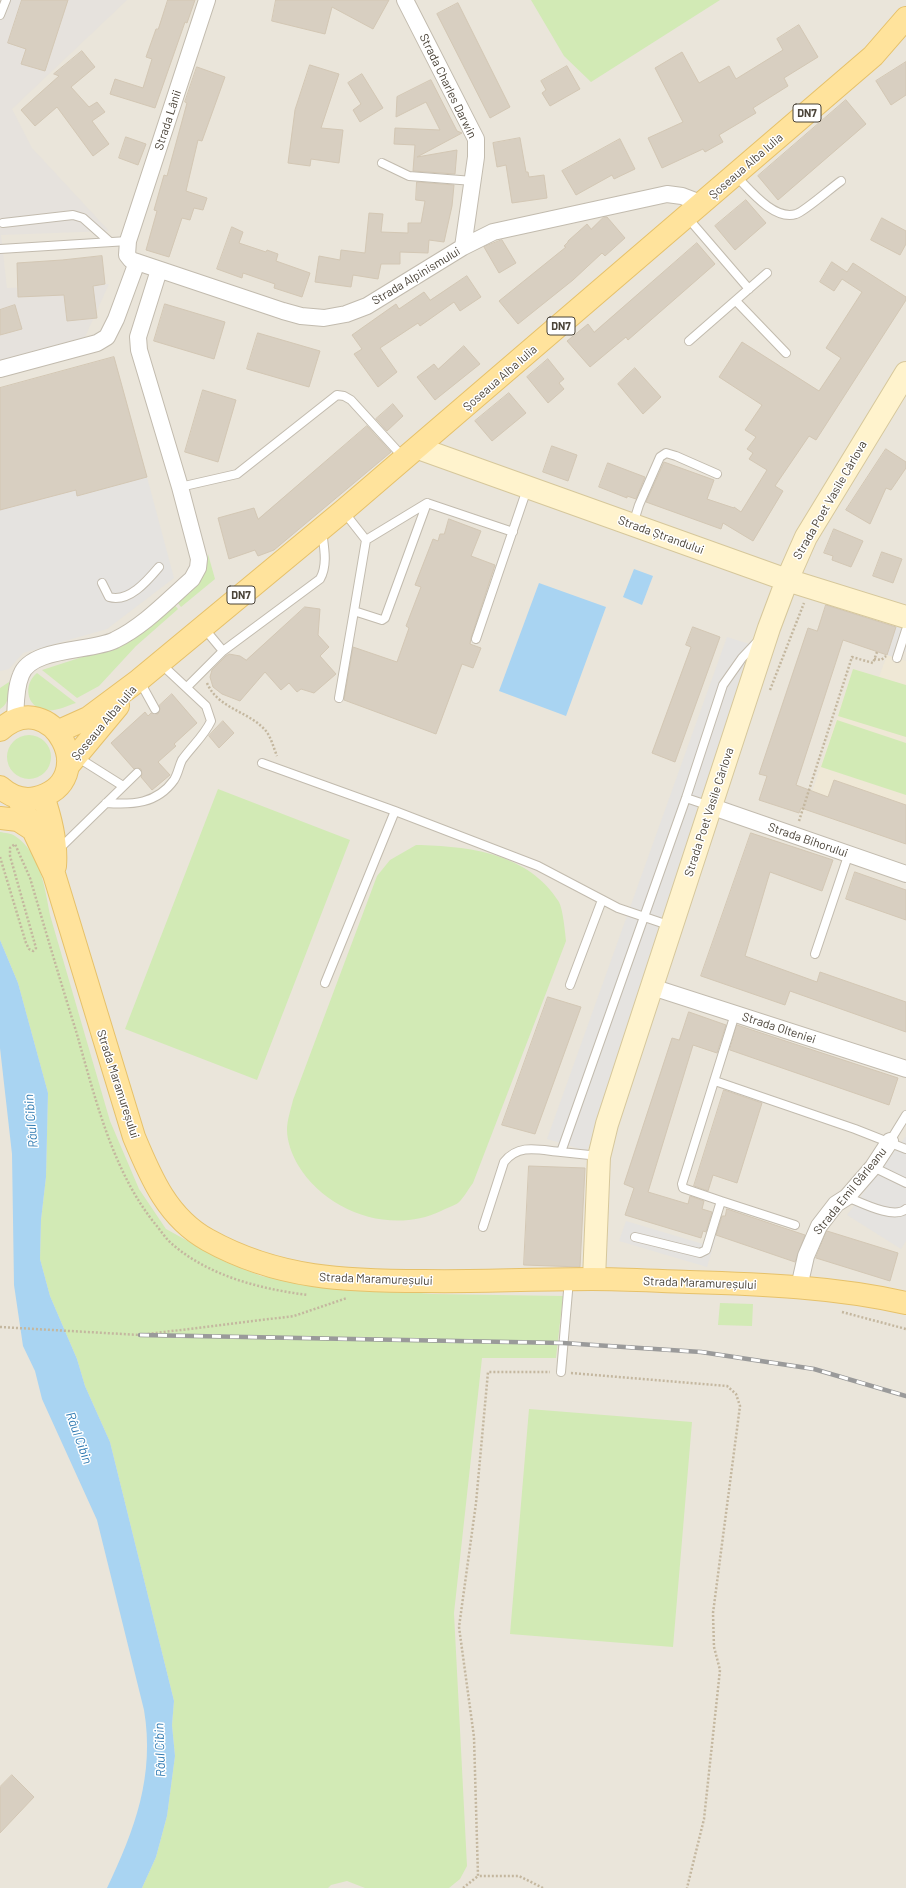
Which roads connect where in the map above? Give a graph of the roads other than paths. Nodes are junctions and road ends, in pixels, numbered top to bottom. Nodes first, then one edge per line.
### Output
1 (6, 0) edge
2 (207, 0) edge
3 (405, 0) edge
4 (0, 14) edge
5 (906, 18) edge
6 (382, 164) dead end
7 (736, 175) junction
8 (473, 181) junction
9 (841, 181) dead end
10 (695, 210) junction
11 (3, 223) dead end
12 (128, 241) junction
13 (110, 242) junction
14 (463, 247) junction
15 (0, 249) edge
16 (134, 261) junction
17 (159, 270) junction
18 (767, 273) dead end
19 (749, 289) junction
20 (736, 301) junction
21 (689, 341) dead end
22 (786, 353) dead end
23 (0, 369) edge
24 (906, 373) edge
25 (411, 453) junction
26 (717, 474) dead end
27 (528, 486) junction
28 (180, 487) junction
29 (427, 503) junction
30 (343, 511) junction
31 (632, 524) junction
32 (322, 528) junction
33 (513, 532) junction
34 (366, 540) junction
35 (159, 567) dead end
36 (787, 580) junction
37 (102, 583) dead end
38 (354, 611) junction
39 (906, 617) edge
40 (203, 627) junction
41 (769, 628) junction
42 (906, 630) edge
43 (476, 639) dead end
44 (223, 651) junction
45 (897, 658) dead end
46 (160, 662) junction
47 (140, 680) junction
48 (187, 687) junction
49 (340, 698) dead end
50 (155, 709) dead end
51 (17, 723) edge
52 (59, 731) junction
53 (72, 761) junction
54 (262, 763) dead end
55 (137, 773) dead end
56 (124, 786) junction
57 (43, 796) junction
58 (8, 797) edge
59 (686, 798) junction
60 (106, 803) junction
61 (710, 806) junction
62 (395, 811) junction
63 (0, 818) edge
64 (35, 831) junction
65 (56, 852) junction
66 (849, 853) junction
67 (54, 874) junction
68 (906, 874) edge
69 (602, 900) junction
70 (643, 916) junction
71 (672, 926) junction
72 (815, 954) dead end
73 (325, 983) dead end
74 (570, 985) dead end
75 (652, 987) junction
76 (735, 1014) junction
77 (906, 1070) edge
78 (715, 1081) junction
79 (906, 1115) edge
80 (890, 1141) junction
81 (906, 1149) edge
82 (561, 1152) junction
83 (599, 1156) junction
84 (873, 1167) junction
85 (906, 1183) edge
86 (847, 1197) junction
87 (721, 1201) junction
88 (906, 1209) edge
89 (795, 1225) dead end
90 (483, 1227) dead end
91 (635, 1237) dead end
92 (569, 1279) junction
93 (594, 1279) junction
94 (799, 1287) junction
95 (906, 1303) edge
96 (561, 1372) road end

1 - 4 lane
2 - 12 street, Strada Lânii
3 - 8 street, Strada Charles Darwin
5 - 7 main road, Șoseaua Alba Iulia / DN7
6 - 8 lane
7 - 9 lane
7 - 10 main road, Șoseaua Alba Iulia / DN7
8 - 14 street, Strada Charles Darwin
10 - 14 street, Strada Alpinismului
10 - 19 lane
10 - 25 main road, Șoseaua Alba Iulia / DN7
11 - 13 lane
12 - 13 lane
12 - 16 street, Strada Lânii
13 - 15 lane
14 - 17 street, Strada Alpinismului
16 - 17 street, Strada Alpinismului
16 - 23 street
17 - 28 street
18 - 19 lane
19 - 20 lane
20 - 21 lane
20 - 22 lane
24 - 36 street, Strada Poet Vasile Cârlova
25 - 27 street, Strada Ștrandului
25 - 28 lane
25 - 30 main road, Șoseaua Alba Iulia / DN7
26 - 31 lane
27 - 31 street, Strada Ștrandului
27 - 33 lane
28 - 51 street
29 - 33 lane
29 - 34 lane
29 - 38 lane
30 - 32 main road, Șoseaua Alba Iulia / DN7
30 - 34 lane
31 - 36 street, Strada Ștrandului
32 - 40 main road, Șoseaua Alba Iulia / DN7
32 - 44 lane
33 - 43 lane
34 - 38 lane
35 - 37 lane
36 - 39 street, Strada Ștrandului
36 - 41 street, Strada Poet Vasile Cârlova
38 - 49 lane
40 - 44 lane
40 - 46 main road, Șoseaua Alba Iulia / DN7
41 - 59 lane
41 - 61 street, Strada Poet Vasile Cârlova
42 - 45 lane
44 - 48 lane
46 - 47 main road, Șoseaua Alba Iulia / DN7
46 - 48 lane
47 - 50 lane
47 - 52 main road, Șoseaua Alba Iulia / DN7
47 - 53 main road, Șoseaua Alba Iulia / DN7
48 - 60 lane
51 - 52 main road
52 - 53 main road, DN7
53 - 56 lane
53 - 57 main road, DN7
54 - 62 lane
55 - 56 lane
56 - 60 lane
57 - 58 main road, DN7
57 - 65 main road, Strada Maramureșului
58 - 64 main road, Strada Maramureșului
59 - 61 lane
59 - 70 lane
60 - 65 lane
61 - 66 street, Strada Bihorului
61 - 71 street, Strada Poet Vasile Cârlova
62 - 69 lane
62 - 73 lane
63 - 64 main road
64 - 67 main road, Strada Maramureșului
65 - 67 main road, Strada Maramureșului
66 - 68 street, Strada Bihorului
66 - 72 lane
67 - 92 main road, Strada Maramureșului
69 - 70 lane
69 - 74 lane
70 - 71 lane
70 - 82 lane
71 - 75 street, Strada Poet Vasile Cârlova
75 - 76 street, Strada Olteniei
75 - 83 street, Strada Poet Vasile Cârlova
76 - 77 street, Strada Olteniei
76 - 78 lane
78 - 80 lane
78 - 87 lane
79 - 80 lane
80 - 81 lane
80 - 84 street, Strada Emil Gârleanu
82 - 83 lane
82 - 90 lane
83 - 93 street, Strada Poet Vasile Cârlova
84 - 85 lane
84 - 86 street, Strada Emil Gârleanu
86 - 88 lane
86 - 94 street, Strada Emil Gârleanu
87 - 89 lane
87 - 91 lane
92 - 93 main road, Strada Maramureșului
92 - 96 lane
93 - 94 main road, Strada Maramureșului
94 - 95 main road, Strada Maramureșului

